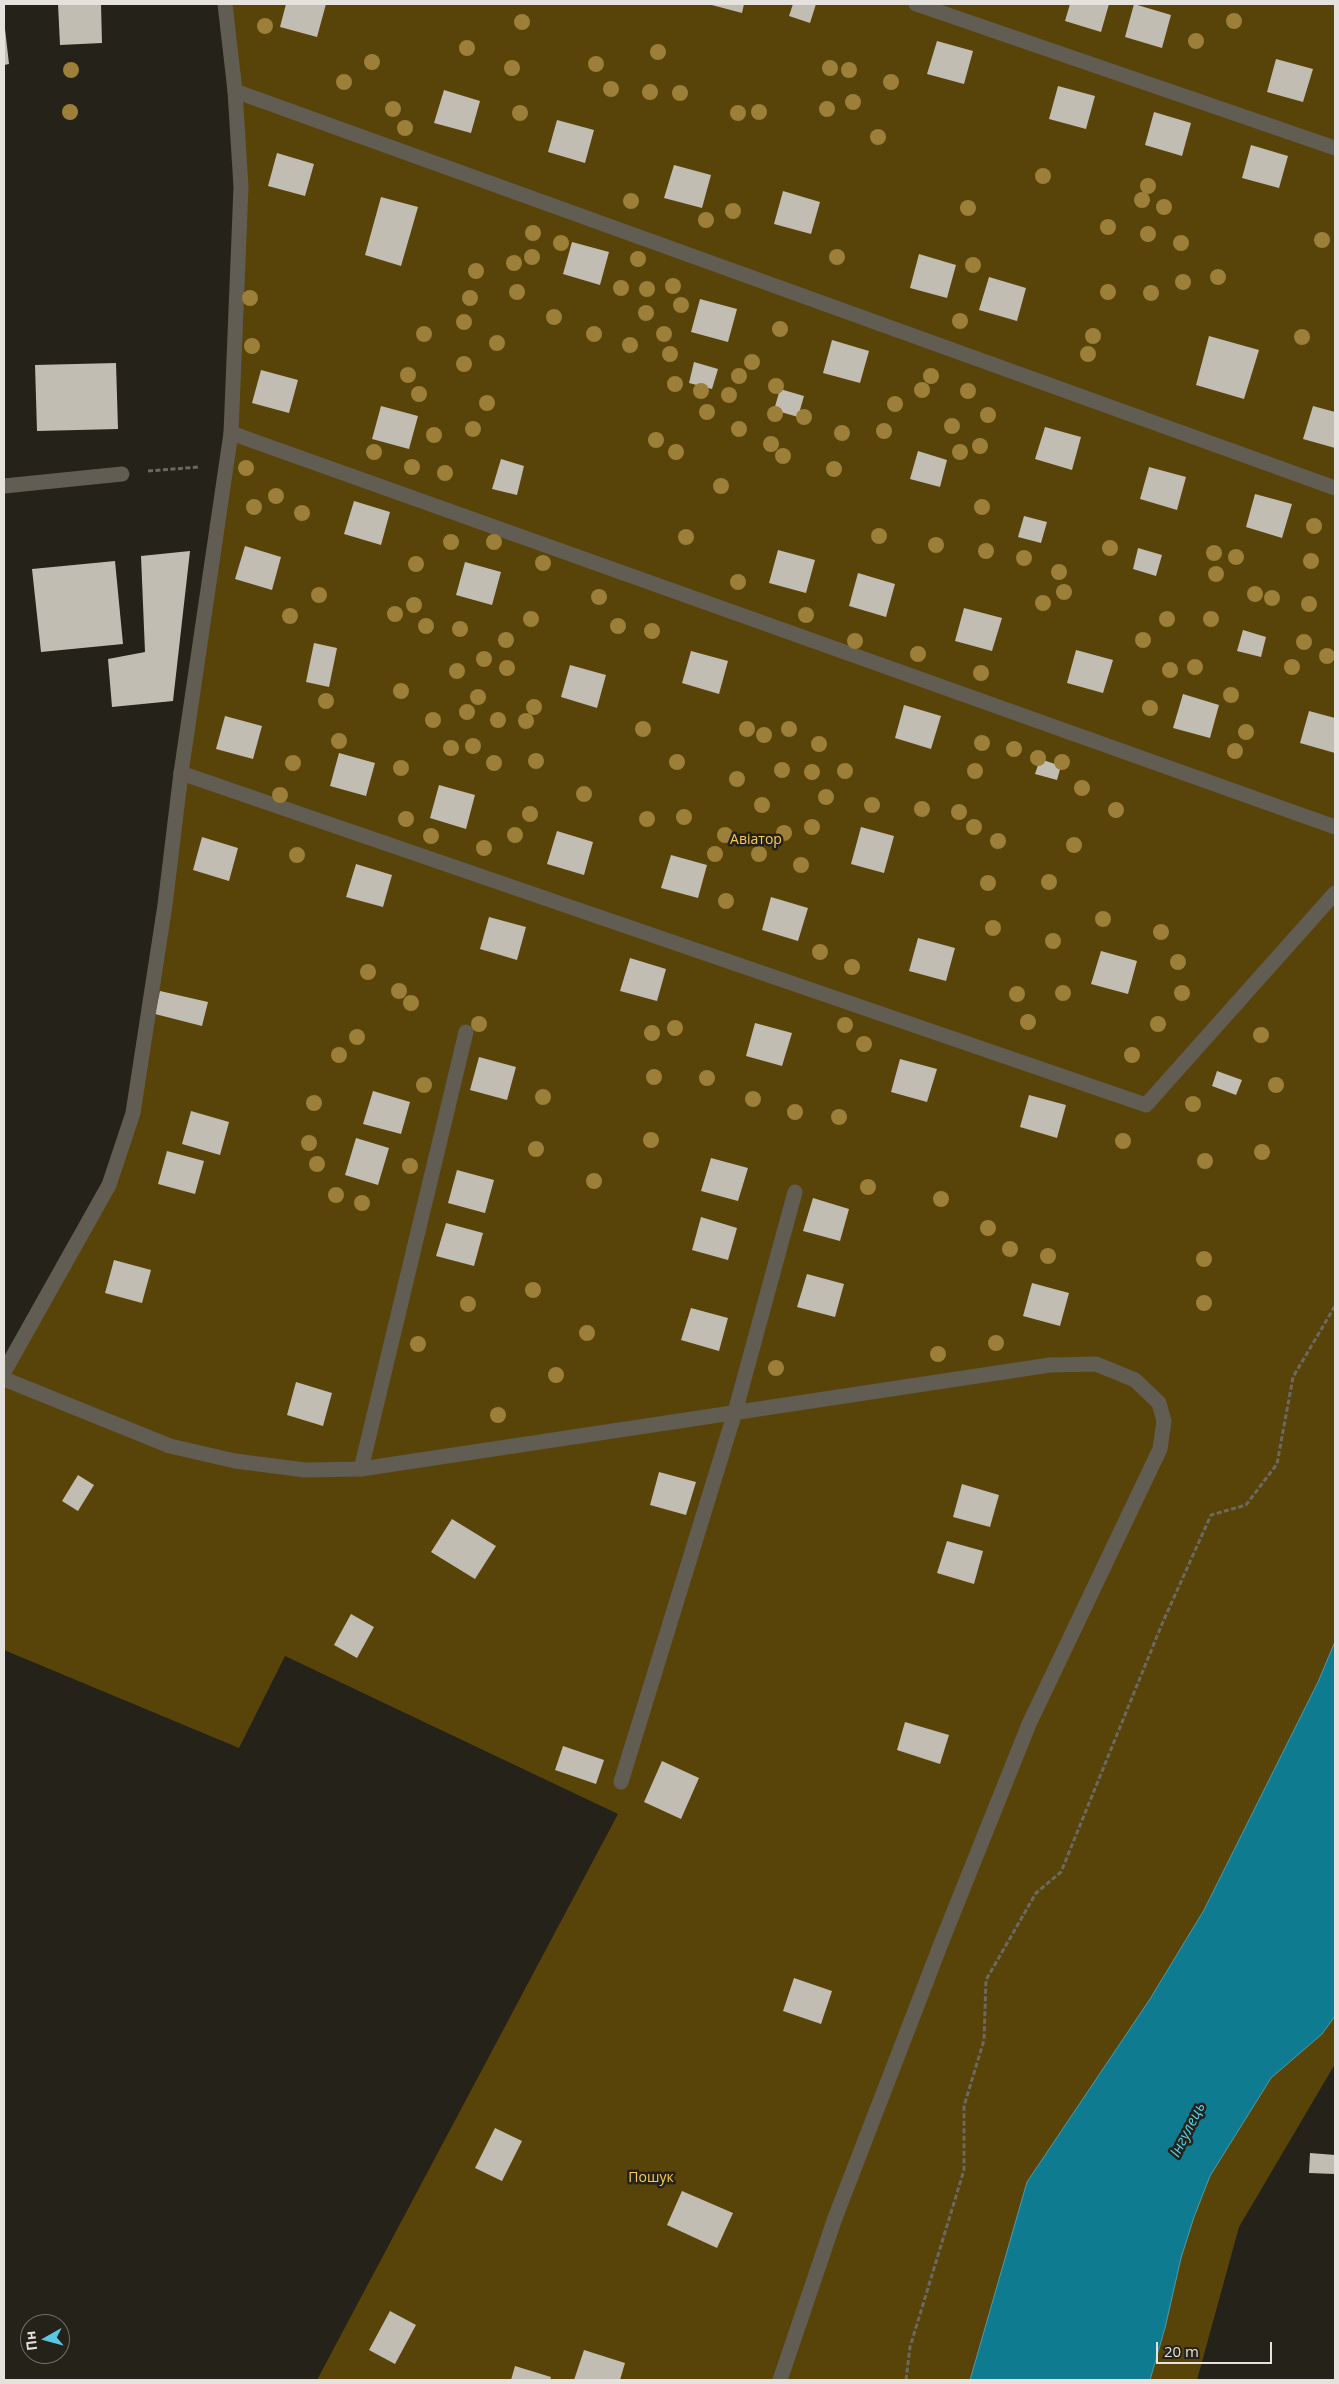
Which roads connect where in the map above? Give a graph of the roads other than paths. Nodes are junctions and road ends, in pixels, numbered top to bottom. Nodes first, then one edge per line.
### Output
1 (225, 4) edge
2 (916, 4) edge
3 (235, 91) junction
4 (1335, 148) edge
5 (231, 433) junction
6 (122, 474) road end
7 (4, 486) edge
8 (1335, 488) edge
9 (181, 773) junction
10 (1335, 827) edge
11 (1335, 893) edge
12 (466, 1032) dead end
13 (795, 1192) dead end
14 (4, 1372) edge
15 (4, 1379) edge
16 (735, 1412) junction
17 (361, 1469) junction
18 (620, 1782) dead end
19 (780, 2380) edge

1 - 3 street
2 - 4 street
3 - 5 street
3 - 8 street
5 - 9 street
5 - 10 street
6 - 7 street
9 - 11 street
9 - 14 street
12 - 17 street
13 - 16 street
15 - 17 street
16 - 17 street
16 - 18 street
16 - 19 street

